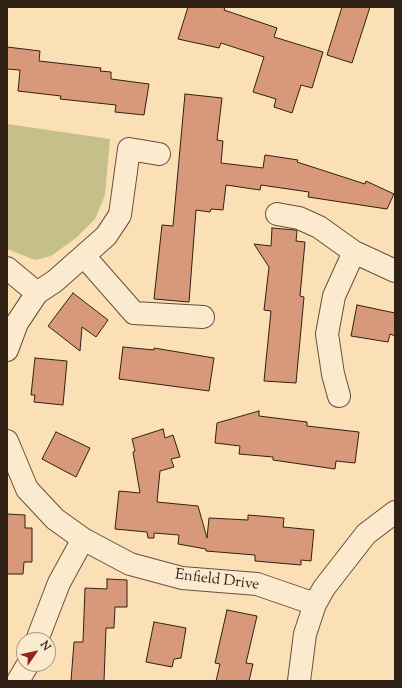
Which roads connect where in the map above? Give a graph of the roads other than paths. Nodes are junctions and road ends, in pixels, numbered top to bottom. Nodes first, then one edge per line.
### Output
1 (159, 154) dead end
2 (276, 214) dead end
3 (354, 252) junction
4 (84, 256) junction
5 (7, 268) edge
6 (395, 272) edge
7 (38, 293) junction
8 (203, 317) dead end
9 (7, 350) edge
10 (339, 396) dead end
11 (7, 442) edge
12 (395, 512) edge
13 (82, 539) junction
14 (315, 604) junction
15 (40, 632) edge
16 (23, 672) edge
17 (18, 681) edge
18 (299, 681) edge

1 - 4 street
2 - 3 street
3 - 6 street
3 - 10 street
4 - 7 street
4 - 8 street
5 - 7 street
7 - 9 street
11 - 13 street, Enfield Drive
12 - 14 street
13 - 14 street, Enfield Drive
13 - 15 street
14 - 18 street
16 - 17 street

